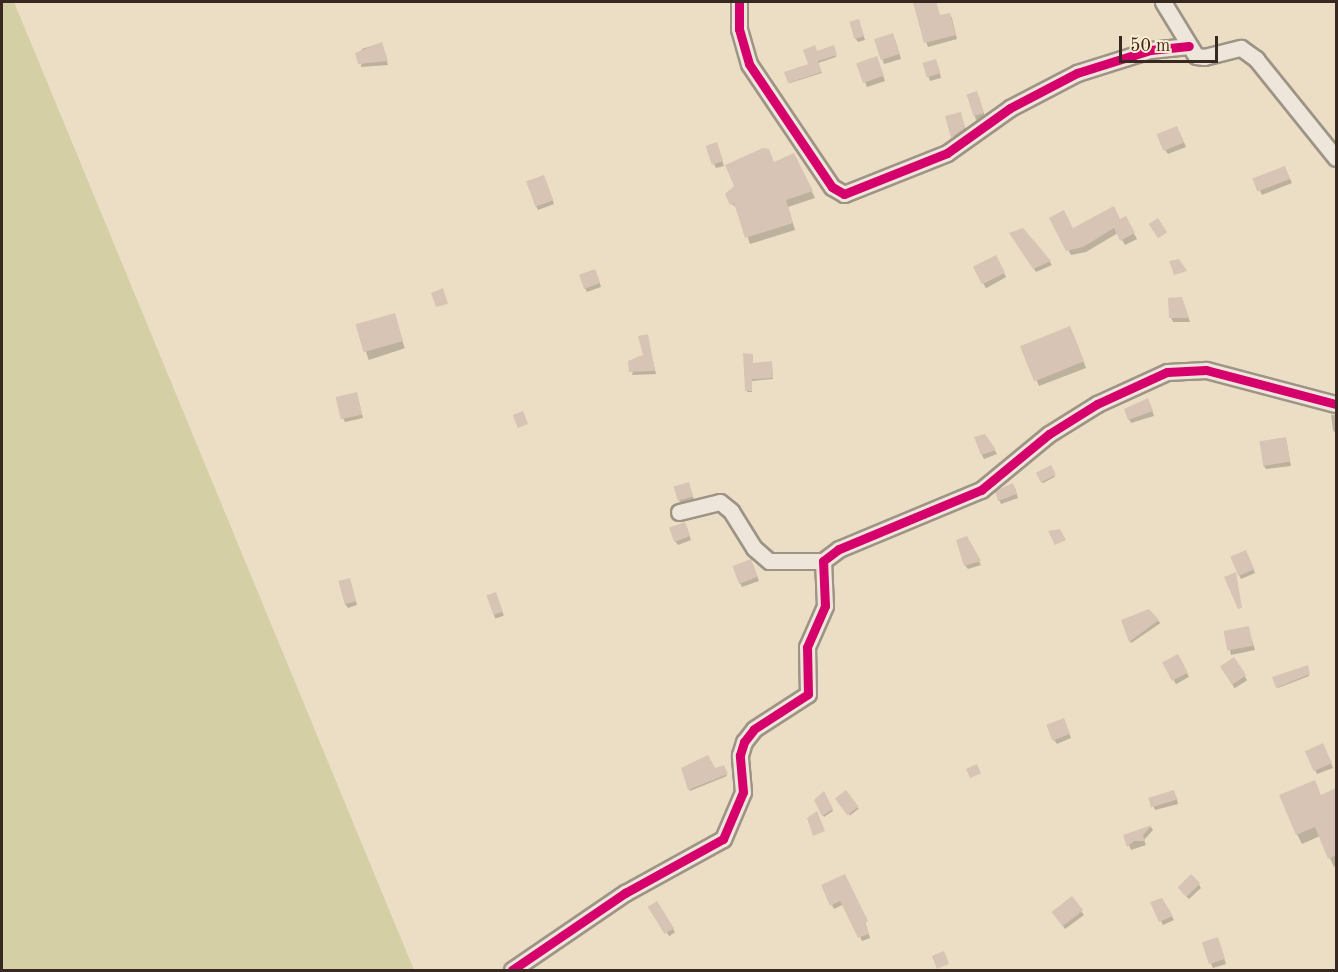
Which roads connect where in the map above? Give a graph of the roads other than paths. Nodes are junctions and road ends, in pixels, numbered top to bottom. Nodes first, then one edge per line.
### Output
1 (739, 2) edge
2 (1162, 2) edge
3 (1189, 46) junction
4 (1336, 158) edge
5 (1336, 404) edge
6 (679, 512) dead end
7 (823, 561) junction
8 (512, 970) edge

1 - 3 street
2 - 3 street
3 - 4 street
5 - 7 street
6 - 7 street
7 - 8 street

